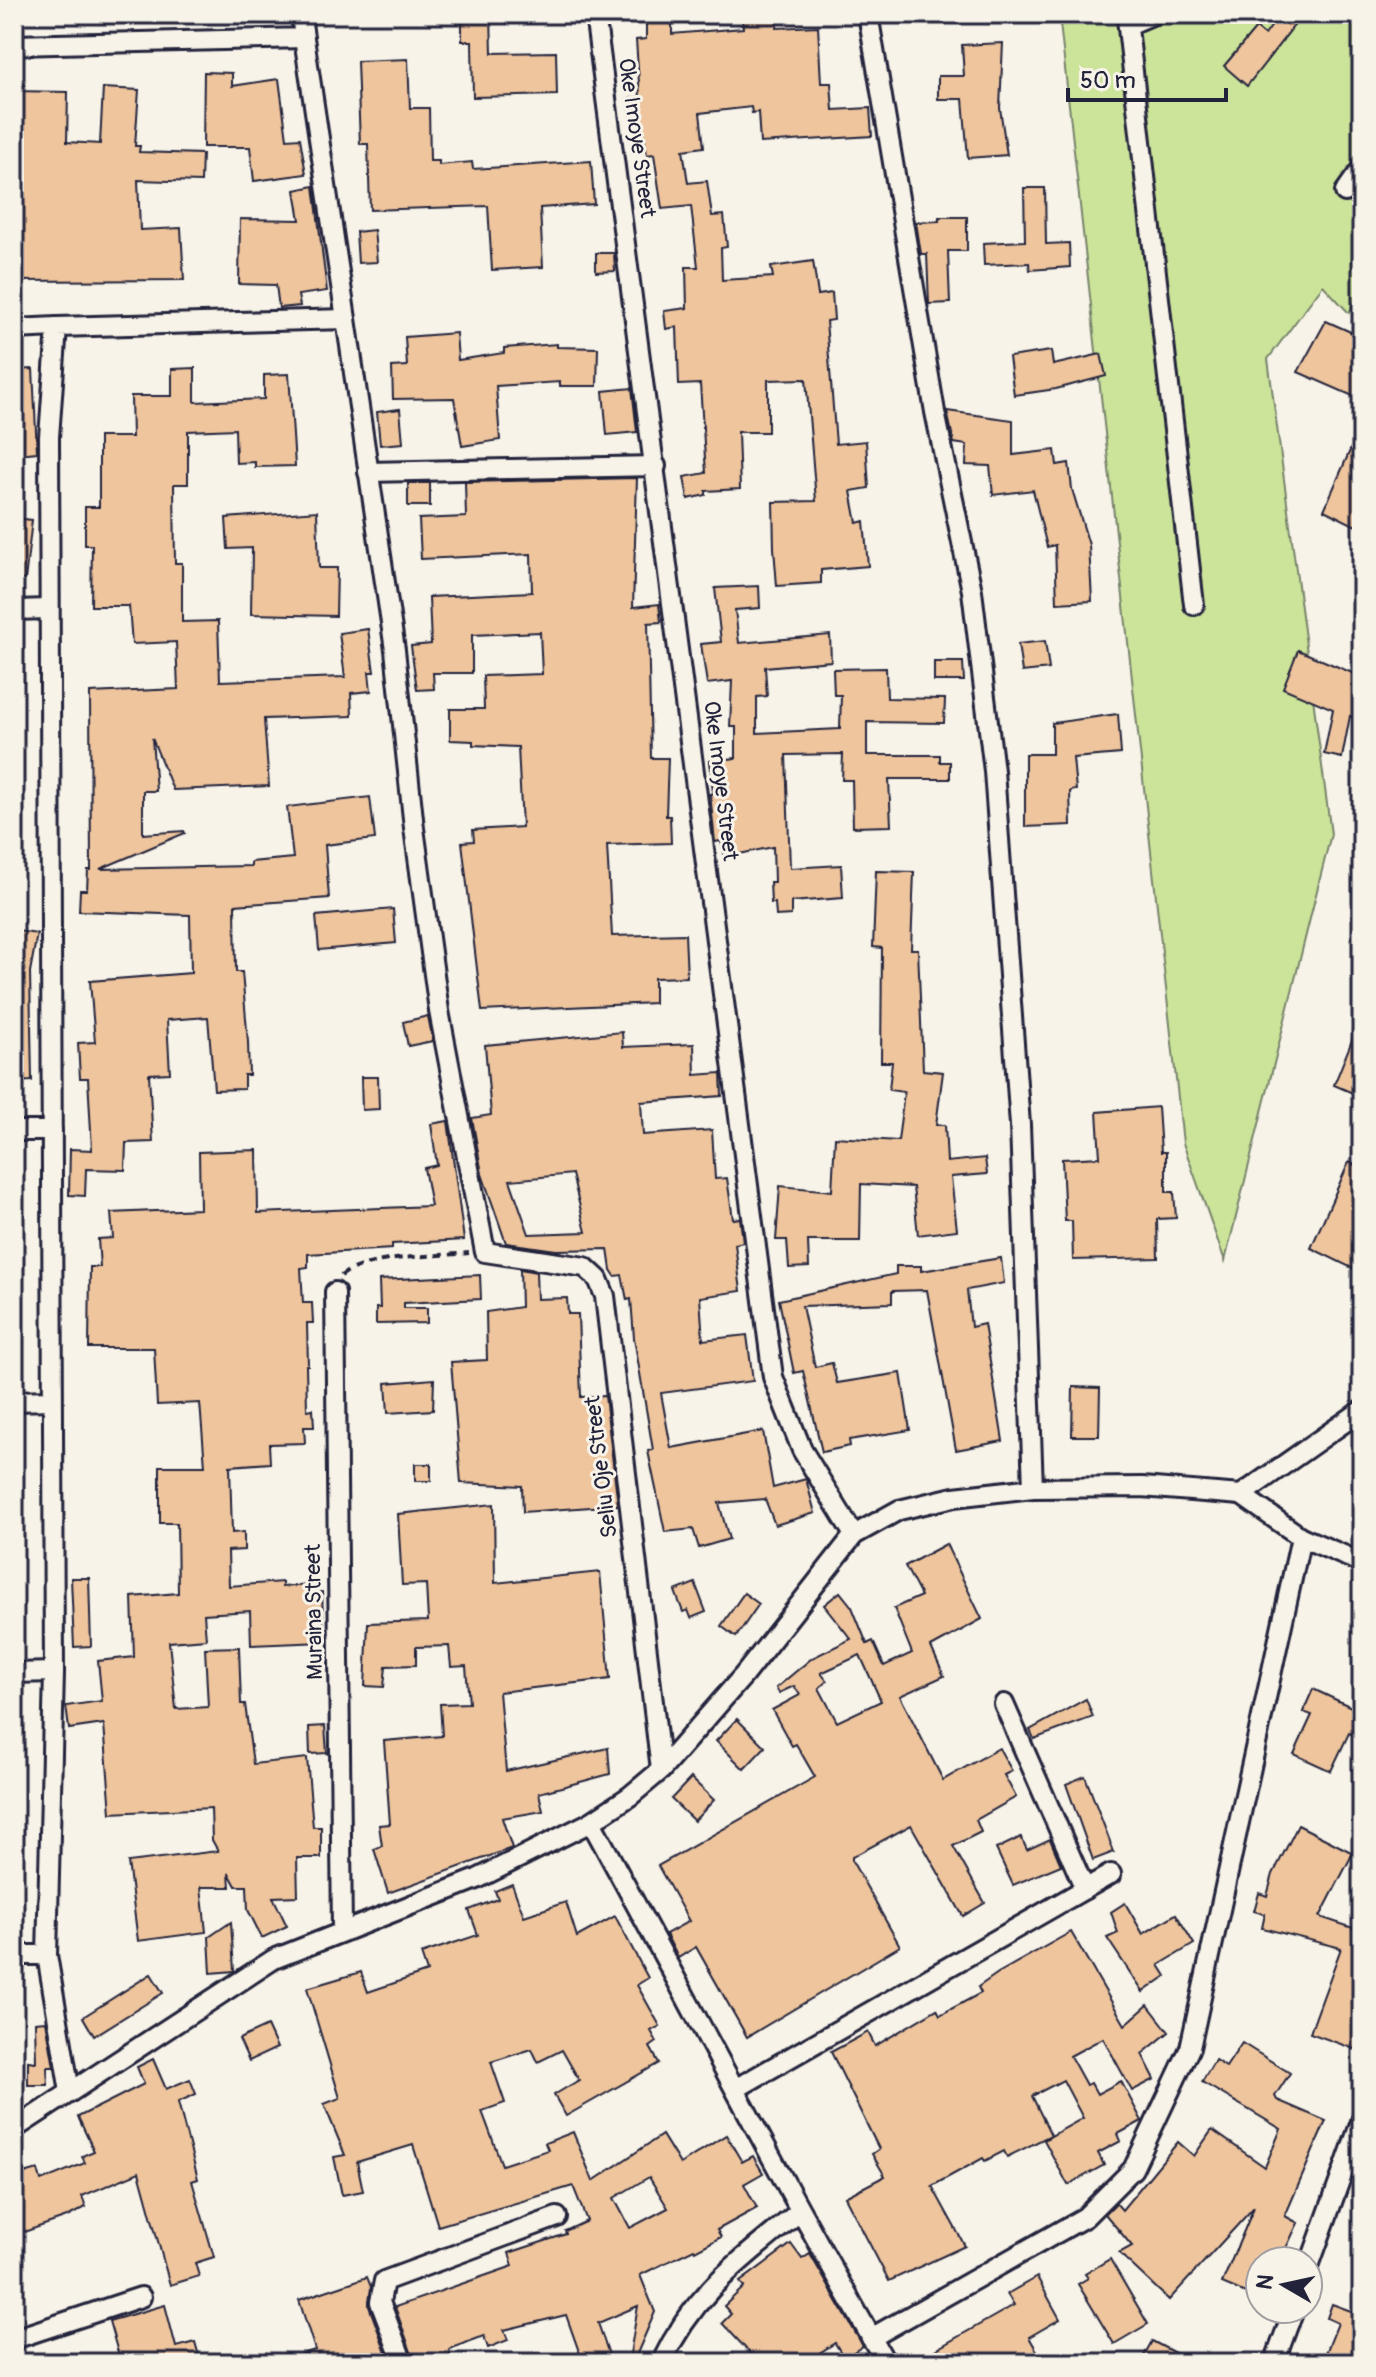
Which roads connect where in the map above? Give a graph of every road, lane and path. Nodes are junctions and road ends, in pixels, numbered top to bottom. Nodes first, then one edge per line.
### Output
1 (301, 14) edge
2 (595, 14) edge
3 (868, 14) edge
4 (1154, 14) edge
5 (1125, 16) edge
6 (304, 38) junction
7 (14, 45) edge
8 (1362, 168) edge
9 (1345, 192) dead end
10 (346, 319) junction
11 (57, 327) junction
12 (14, 329) edge
13 (656, 466) junction
14 (368, 472) junction
15 (1194, 605) dead end
16 (49, 609) junction
17 (14, 610) edge
18 (14, 1131) edge
19 (52, 1131) junction
20 (485, 1252) junction
21 (335, 1292) joint
22 (52, 1400) junction
23 (14, 1401) edge
24 (1362, 1410) edge
25 (1033, 1488) junction
26 (1241, 1495) junction
27 (854, 1535) junction
28 (1301, 1537) junction
29 (1362, 1563) edge
30 (54, 1672) junction
31 (14, 1673) edge
32 (1004, 1704) dead end
33 (661, 1770) junction
34 (591, 1822) junction
35 (1111, 1874) dead end
36 (1085, 1889) junction
37 (342, 1931) junction
38 (14, 1955) edge
39 (47, 1955) junction
40 (737, 2088) junction
41 (70, 2092) junction
42 (1362, 2119) edge
43 (14, 2129) edge
44 (799, 2212) junction
45 (557, 2217) dead end
46 (1317, 2245) edge
47 (141, 2297) dead end
48 (1288, 2325) edge
49 (871, 2338) junction
50 (14, 2339) edge
51 (403, 2363) edge
52 (661, 2363) edge
53 (886, 2363) edge
54 (1274, 2363) edge

1 - 6 street
2 - 13 street, Oke Imoye Street
3 - 25 street
4 - 5 street
5 - 15 street
6 - 7 street
6 - 10 street
8 - 9 street
10 - 11 street
10 - 14 street
11 - 12 street
11 - 16 street
13 - 14 street
13 - 27 street, Oke Imoye Street
14 - 20 street
16 - 17 street
16 - 19 street
18 - 19 street
19 - 22 street
20 - 21 path
20 - 33 street, Seliu Oje Street
21 - 37 street, Muraina Street
22 - 23 street
22 - 30 street
24 - 26 street
25 - 26 street
25 - 27 street
26 - 28 street
27 - 33 street
28 - 29 street
28 - 49 street
30 - 31 street
30 - 39 street
32 - 36 street
33 - 34 street
34 - 37 street
34 - 40 street
35 - 36 street
36 - 40 street
37 - 41 street
38 - 39 street
39 - 41 street
40 - 44 street
41 - 43 street
42 - 46 street
44 - 49 street
44 - 52 street
45 - 51 street
47 - 50 street
48 - 54 street
49 - 53 street

